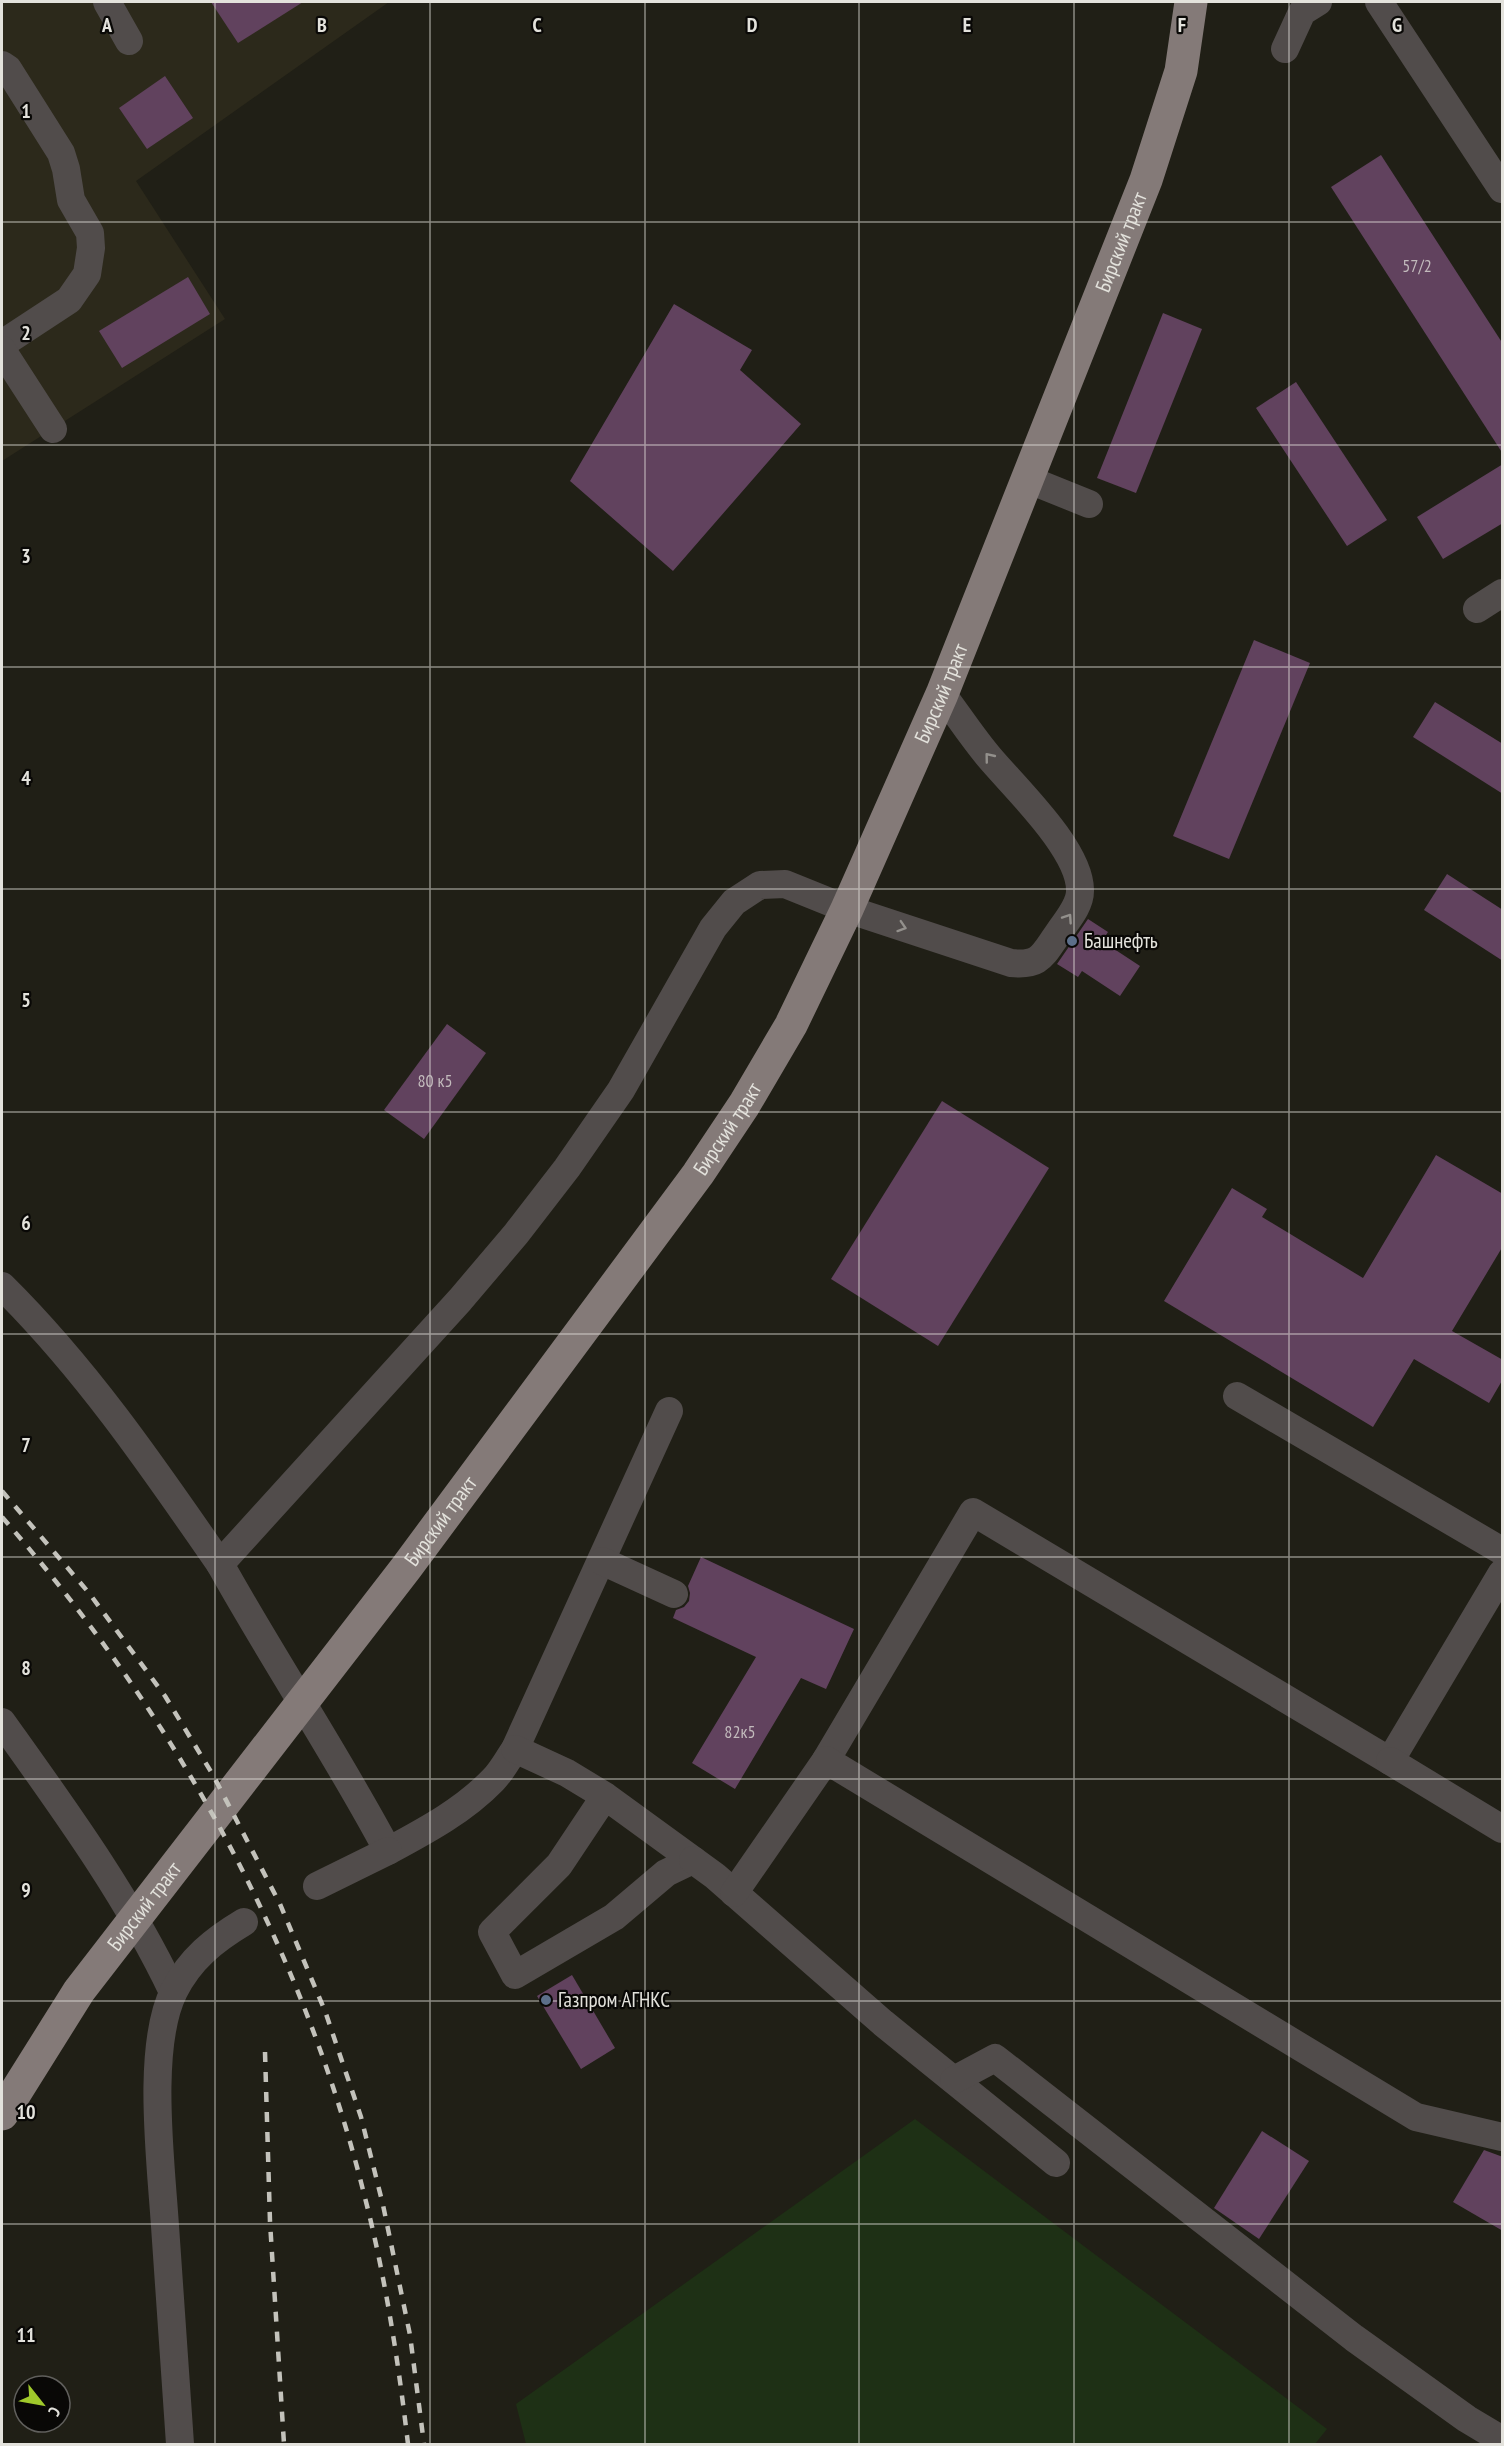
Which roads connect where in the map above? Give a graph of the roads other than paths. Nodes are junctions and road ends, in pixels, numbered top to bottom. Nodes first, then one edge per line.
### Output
1 (107, 2) edge
2 (1191, 2) edge
3 (1318, 2) edge
4 (1379, 2) edge
5 (129, 41) dead end
6 (1286, 49) dead end
7 (2, 65) edge
8 (1493, 154) edge
9 (1503, 189) edge
10 (2, 344) edge
11 (2, 350) edge
12 (53, 429) dead end
13 (1027, 479) junction
14 (1089, 504) dead end
15 (1503, 593) edge
16 (1477, 609) dead end
17 (942, 694) junction
18 (847, 909) junction
19 (2, 1286) edge
20 (1237, 1396) dead end
21 (669, 1411) dead end
22 (1503, 1551) edge
23 (602, 1561) junction
24 (220, 1564) junction
25 (1503, 1573) edge
26 (674, 1594) dead end
27 (2, 1722) edge
28 (514, 1749) junction
29 (826, 1760) junction
30 (1390, 1761) junction
31 (605, 1796) junction
32 (1503, 1829) edge
33 (388, 1851) junction
34 (693, 1860) junction
35 (317, 1886) dead end
36 (734, 1893) junction
37 (243, 1922) dead end
38 (173, 1992) junction
39 (954, 2080) junction
40 (2, 2114) edge
41 (1503, 2137) edge
42 (1056, 2163) dead end
43 (1503, 2440) edge
44 (180, 2445) edge

1 - 5 street
2 - 13 main road, Бирский тракт
3 - 6 street
4 - 8 street
7 - 10 street
8 - 9 street
11 - 12 street
13 - 14 street
13 - 17 main road, Бирский тракт
15 - 16 street
17 - 18 main road, Бирский тракт
18 -> 17 street
18 - 24 street
18 - 40 main road, Бирский тракт
19 - 24 street
20 - 22 street
21 - 23 street
23 - 26 street
23 - 28 street
24 - 33 street
25 - 30 street
27 - 38 street
28 - 31 street
28 - 33 street
29 - 30 street
29 - 36 street
29 - 41 street
30 - 32 street
31 - 34 street
31 - 34 street
33 - 35 street
34 - 36 street
36 - 39 street
37 - 38 street
38 - 44 street
39 - 42 street
39 - 43 street

